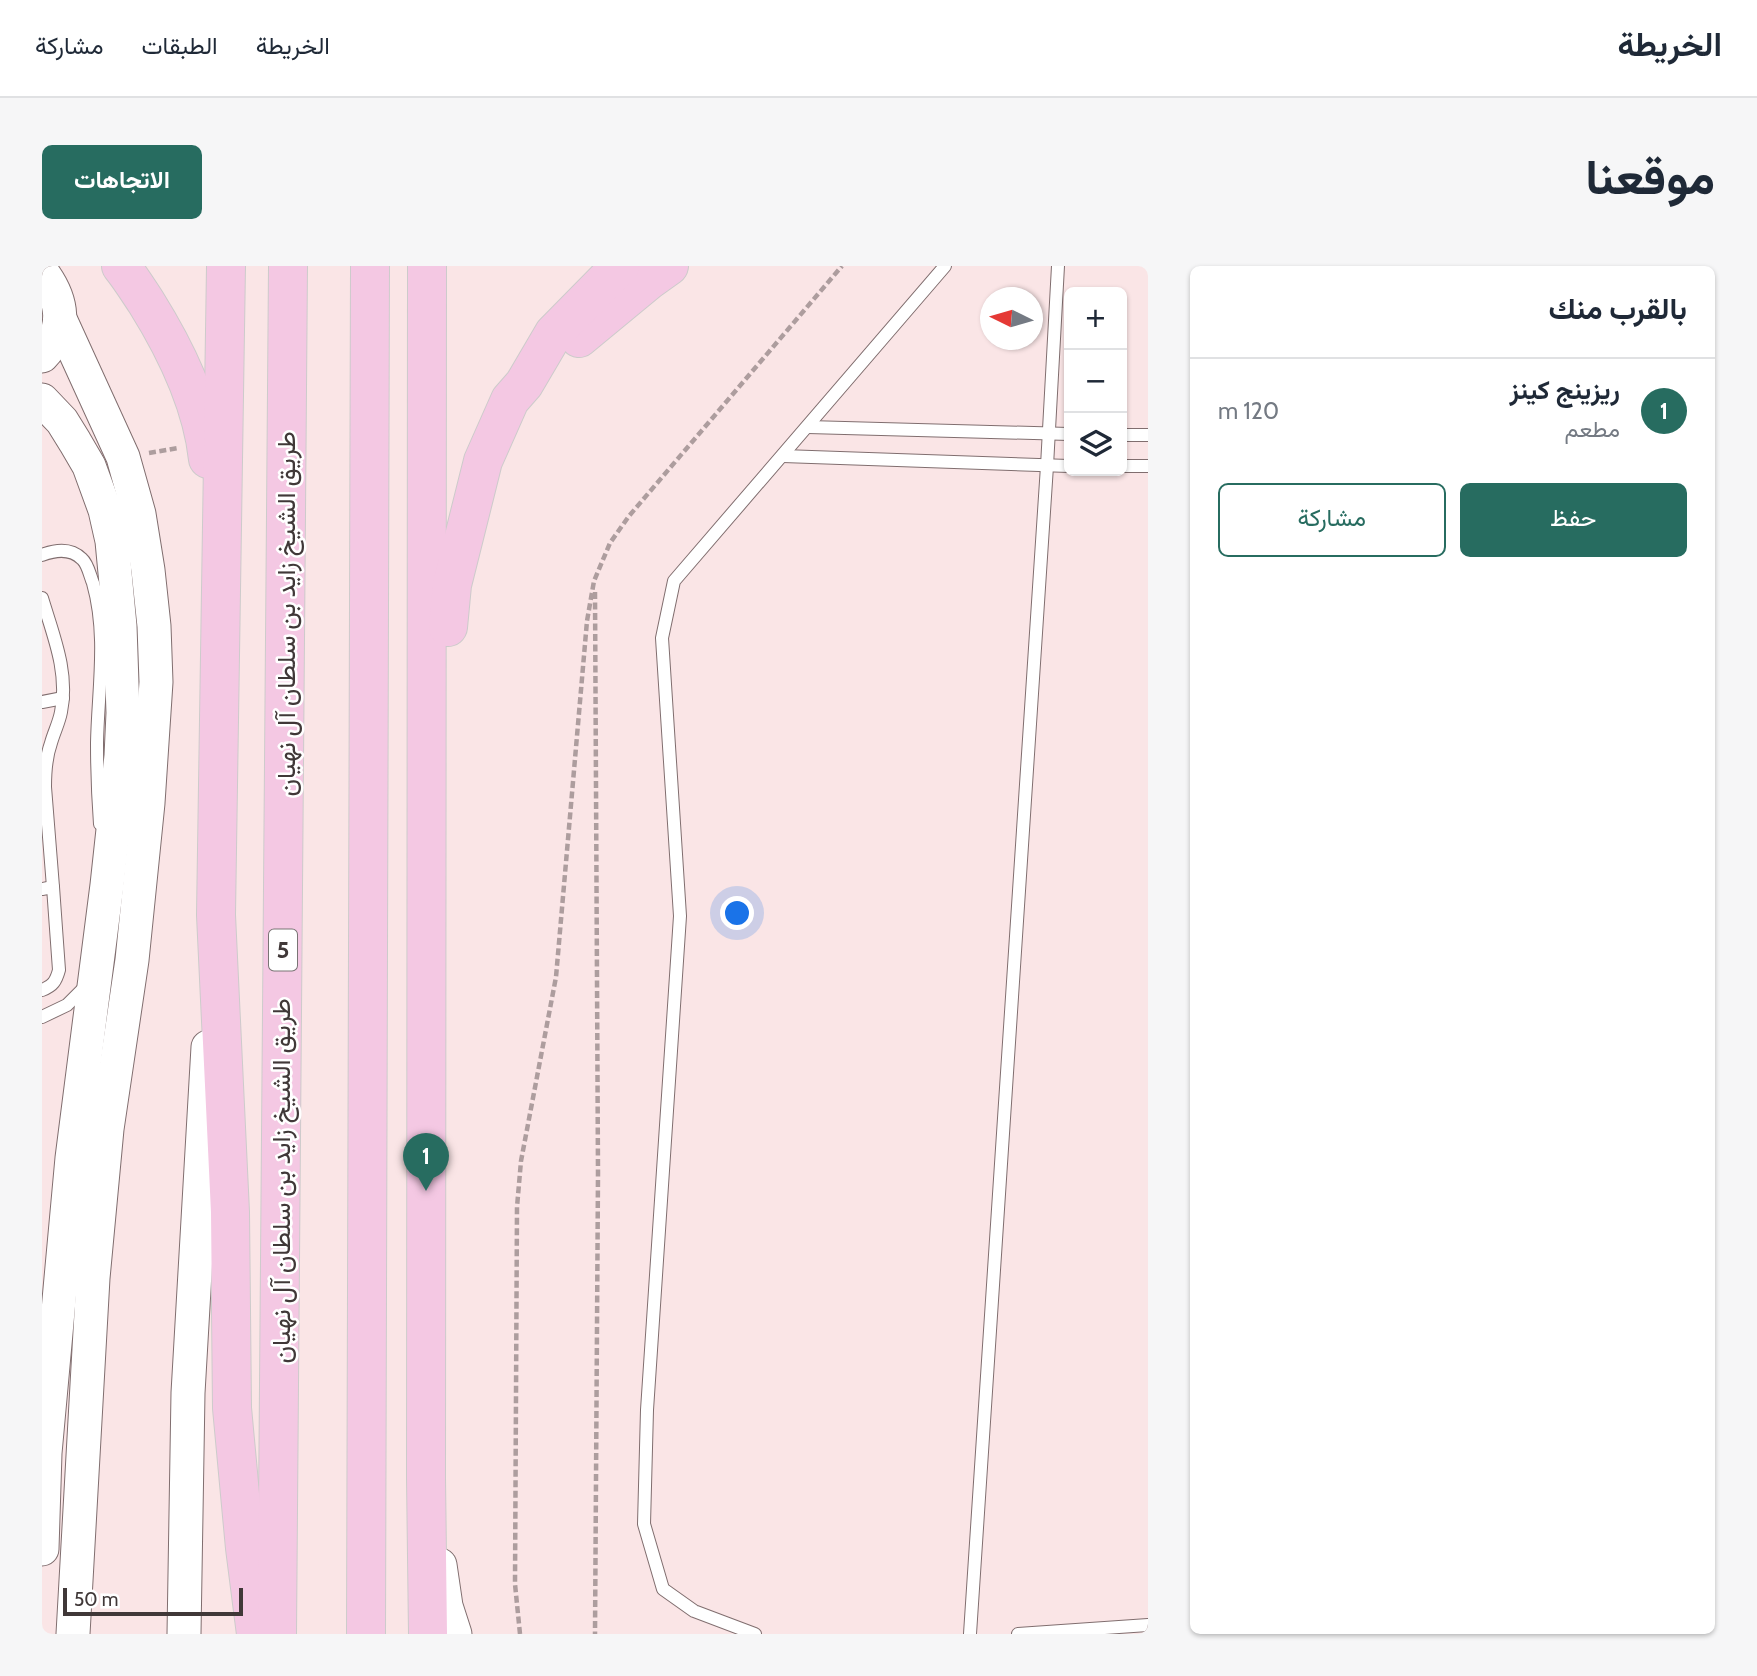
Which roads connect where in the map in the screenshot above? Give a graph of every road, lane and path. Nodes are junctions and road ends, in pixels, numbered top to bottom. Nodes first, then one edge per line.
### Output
1 (121, 266) edge
2 (226, 266) edge
3 (288, 266) edge
4 (370, 266) edge
5 (412, 266) edge
6 (427, 266) edge
7 (620, 266) edge
8 (669, 266) edge
9 (842, 266) edge
10 (945, 266) edge
11 (1058, 266) edge
12 (42, 272) edge
13 (60, 319) junction
14 (42, 356) edge
15 (524, 384) junction
16 (42, 400) edge
17 (808, 427) junction
18 (1049, 433) junction
19 (1064, 434) edge
20 (1127, 435) edge
21 (1148, 435) edge
22 (783, 456) junction
23 (1047, 466) junction
24 (1064, 466) edge
25 (1127, 466) edge
26 (1148, 466) edge
27 (427, 534) junction
28 (42, 555) edge
29 (594, 581) junction
30 (42, 598) edge
31 (219, 647) junction
32 (63, 698) junction
33 (42, 702) edge
34 (427, 845) junction
35 (107, 885) junction
36 (47, 888) edge
37 (216, 915) junction
38 (95, 972) junction
39 (42, 990) edge
40 (42, 1017) edge
41 (43, 1452) edge
42 (426, 1478) junction
43 (42, 1549) edge
44 (1148, 1625) edge
45 (73, 1634) edge
46 (184, 1634) edge
47 (256, 1634) edge
48 (277, 1634) edge
49 (366, 1634) edge
50 (428, 1634) edge
51 (455, 1634) edge
52 (520, 1634) edge
53 (595, 1634) edge
54 (755, 1634) edge
55 (970, 1634) edge
56 (1018, 1634) edge

1 - 31 highway
2 - 31 highway
3 - 48 highway, طريق الشيخ زايد بن سلطان آل نهيان / 5
4 - 49 highway
5 - 27 highway
6 - 27 highway
7 - 15 highway
8 - 15 highway
9 - 29 path
10 - 17 lane
11 - 18 lane
12 - 13 street
13 - 14 street
13 - 45 street
15 - 34 highway
16 - 35 street
17 - 18 lane
17 - 22 lane
18 - 19 lane
18 - 23 lane
20 - 21 lane
22 - 23 lane
22 - 54 lane
23 - 24 lane
23 - 55 lane
25 - 26 lane
27 - 34 highway
28 - 35 lane
29 - 52 path
29 - 53 path
30 - 32 lane
31 - 37 highway
32 - 33 lane
32 - 36 lane
34 - 42 highway
35 - 38 street
36 - 39 lane
37 - 46 street
37 - 47 highway
38 - 40 lane
38 - 41 street
41 - 43 street
42 - 50 highway
42 - 51 street
44 - 56 lane

